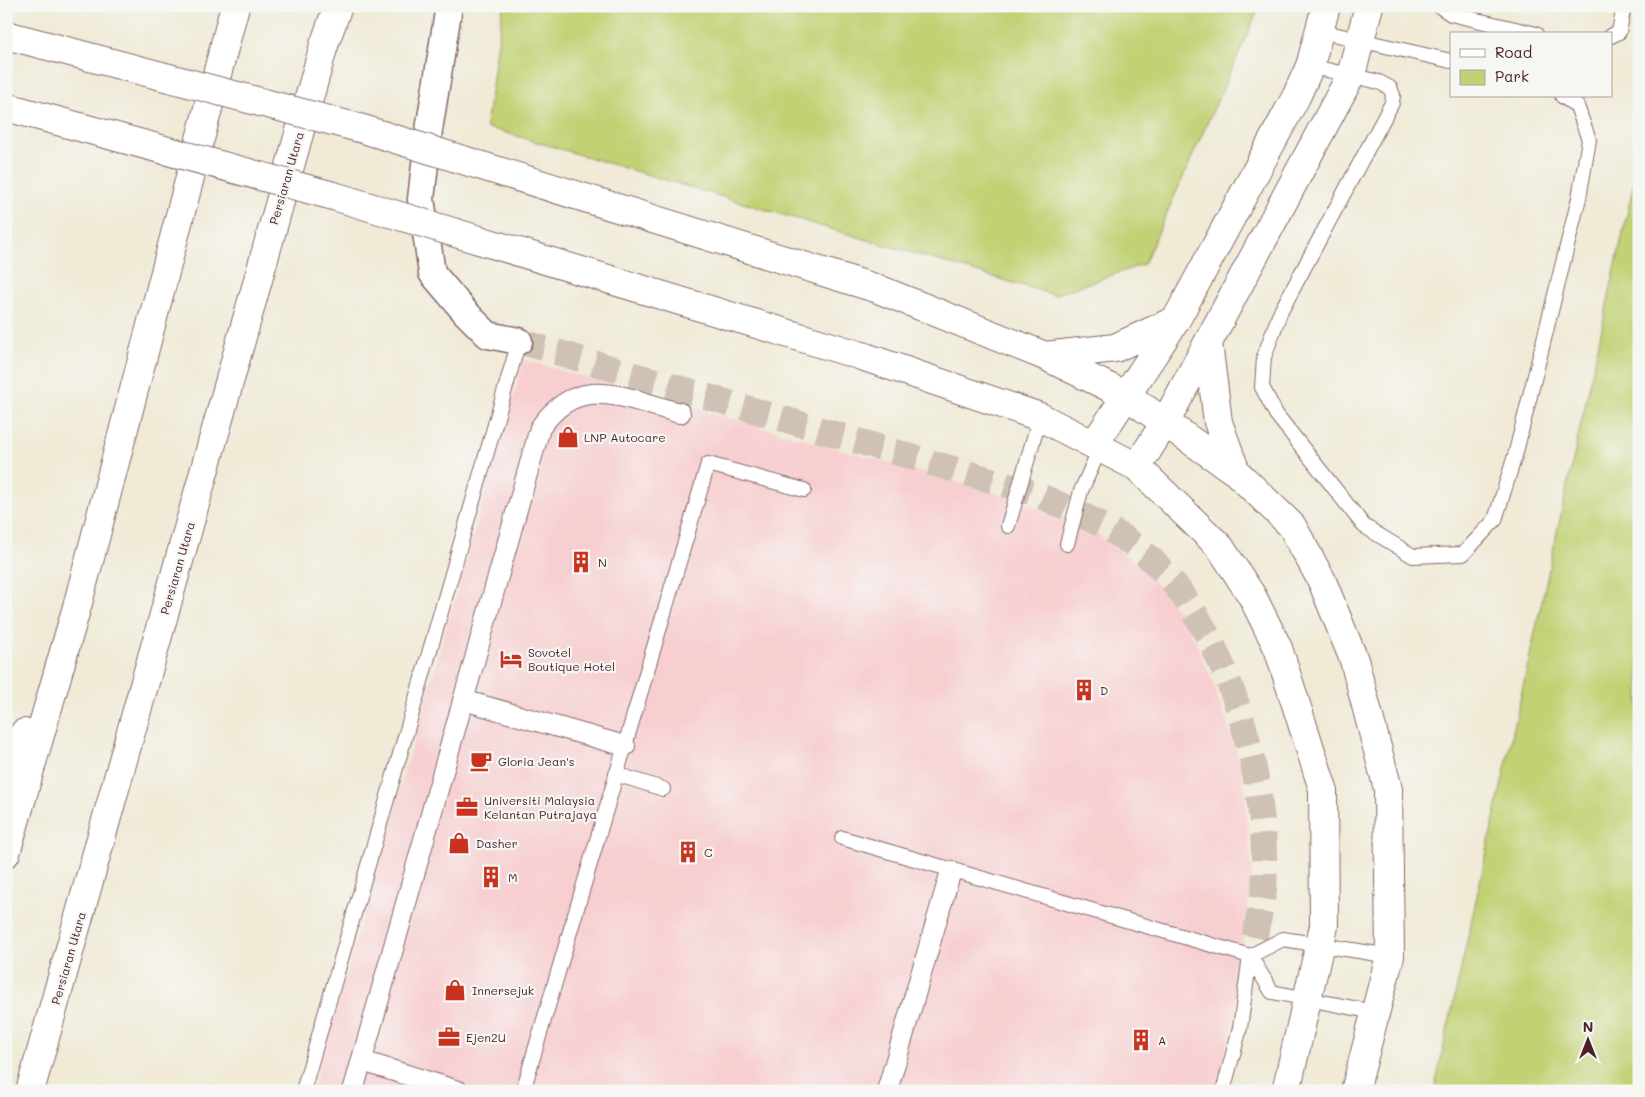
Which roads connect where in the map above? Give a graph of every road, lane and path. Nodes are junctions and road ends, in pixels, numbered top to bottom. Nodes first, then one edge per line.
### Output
1 (235, 6) edge
2 (331, 6) edge
3 (338, 6) edge
4 (449, 6) edge
5 (1369, 6) edge
6 (1439, 6) edge
7 (1624, 6) edge
8 (1323, 19) edge
9 (1528, 32) edge
10 (6, 35) edge
11 (1612, 36) edge
12 (1360, 40) junction
13 (324, 45) junction
14 (1450, 61) edge
15 (1310, 66) junction
16 (1351, 75) junction
17 (1565, 98) edge
18 (6, 107) edge
19 (1176, 320) junction
20 (519, 341) joint
21 (1208, 343) junction
22 (1045, 356) junction
23 (1127, 396) junction
24 (680, 413) dead end
25 (1040, 417) junction
26 (1166, 421) junction
27 (1098, 445) junction
28 (1137, 467) junction
29 (1236, 472) junction
30 (804, 490) dead end
31 (1008, 526) dead end
32 (1067, 544) dead end
33 (78, 603) junction
34 (463, 700) junction
35 (625, 746) junction
36 (616, 774) junction
37 (6, 778) edge
38 (663, 789) dead end
39 (842, 838) dead end
40 (6, 853) edge
41 (951, 871) junction
42 (1321, 945) junction
43 (1250, 956) junction
44 (1390, 956) junction
45 (1308, 999) junction
46 (1374, 1012) junction
47 (362, 1061) junction
48 (1362, 1061) junction
49 (30, 1091) edge
50 (303, 1091) edge
51 (353, 1091) edge
52 (458, 1091) edge
53 (523, 1091) edge
54 (887, 1091) edge
55 (1223, 1091) edge
56 (1286, 1091) edge
57 (1355, 1091) edge
58 (1365, 1091) edge

1 - 33 main road
2 - 13 main road
3 - 13 main road
4 - 20 street
5 - 12 main road
6 - 9 lane
7 - 11 lane
8 - 12 lane
8 - 15 main road
10 - 22 main road, bridge
12 - 14 lane
12 - 16 main road
13 - 49 main road, Persiaran Utara
15 - 16 lane
15 - 19 main road
16 - 17 lane
16 - 21 main road
18 - 25 main road, bridge
19 - 22 main road
19 - 23 main road
20 - 50 lane
21 - 26 main road
21 - 29 main road
22 - 23 main road
23 - 26 main road
23 - 27 main road
24 - 34 street
25 - 27 main road
25 - 31 lane
26 - 28 main road
26 - 29 main road
27 - 28 main road
27 - 32 lane
28 - 42 main road
29 - 44 main road
30 - 35 lane
33 - 37 main road
33 - 40 main road
34 - 35 street
34 - 47 street
35 - 36 lane
36 - 38 lane
36 - 53 lane
39 - 41 lane
41 - 43 lane
41 - 54 street
42 - 43 lane
42 - 44 lane
42 - 45 main road
43 - 45 lane
43 - 55 lane
44 - 46 main road
45 - 46 lane
45 - 56 main road
46 - 48 main road
47 - 51 street
47 - 52 street
48 - 57 main road
48 - 58 main road

